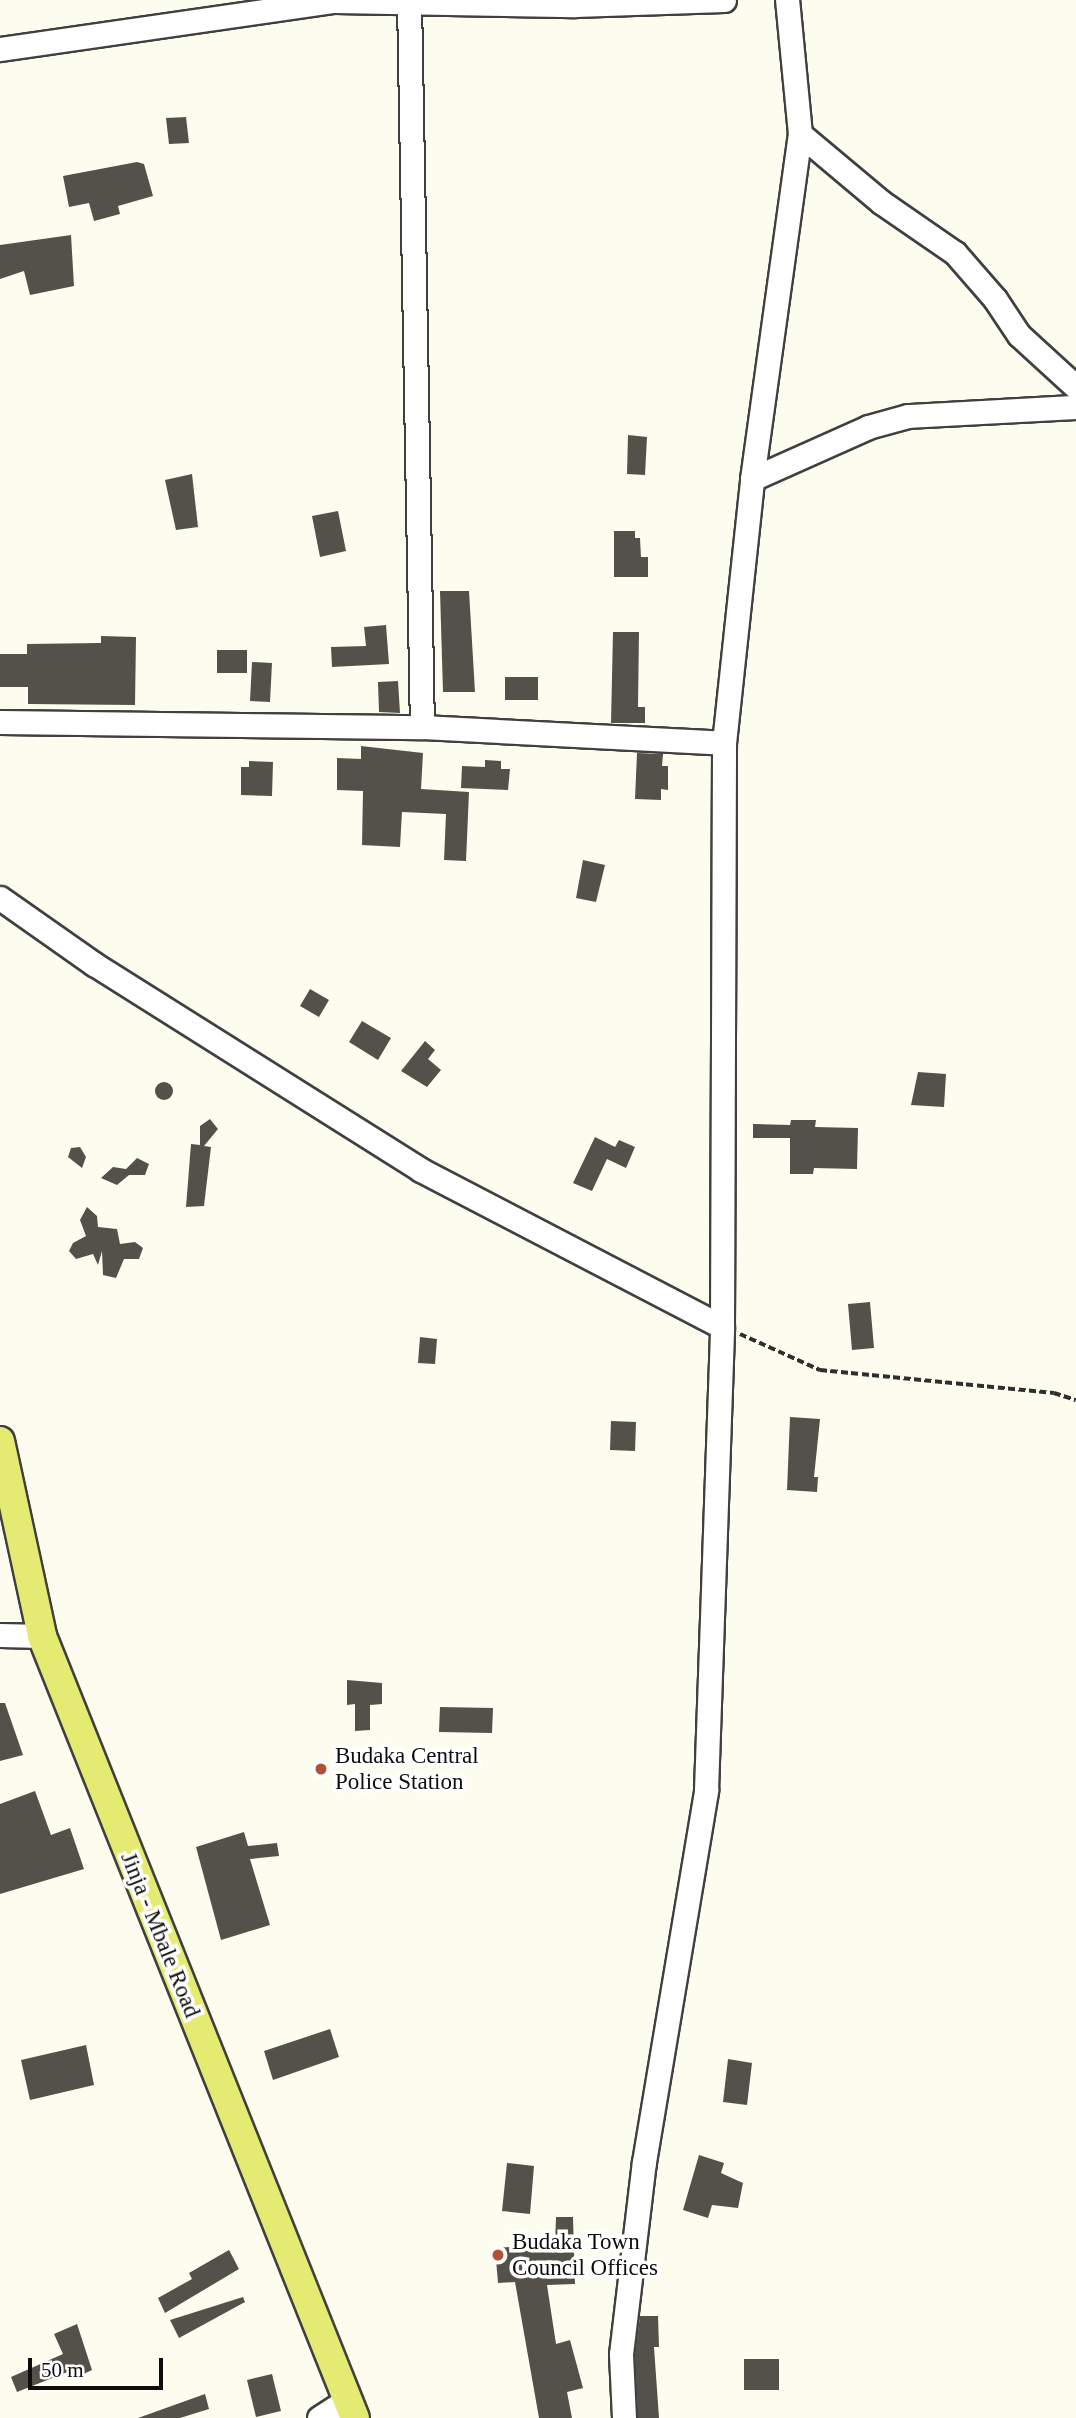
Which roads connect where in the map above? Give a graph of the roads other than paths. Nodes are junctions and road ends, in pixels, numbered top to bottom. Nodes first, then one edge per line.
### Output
1 (542, 0) edge
2 (724, 0) edge
3 (787, 0) edge
4 (409, 1) edge
5 (575, 5) junction
6 (0, 49) edge
7 (800, 134) junction
8 (1076, 387) edge
9 (1076, 407) edge
10 (752, 479) junction
11 (0, 722) edge
12 (422, 727) junction
13 (724, 743) junction
14 (0, 898) edge
15 (722, 1327) junction
16 (0, 1441) edge
17 (0, 1635) edge
18 (42, 1636) junction
19 (351, 2409) edge
20 (319, 2418) edge
21 (624, 2418) edge

1 - 5 street
2 - 5 street
3 - 7 street
4 - 5 street
4 - 6 street
4 - 12 street
7 - 8 street
7 - 10 street
9 - 10 street
10 - 13 street
11 - 12 street
12 - 13 street
13 - 15 street
14 - 15 street
15 - 21 street
16 - 18 main road, Jinja - Mbale Road
17 - 18 street
18 - 19 main road, Jinja - Mbale Road
19 - 20 street

